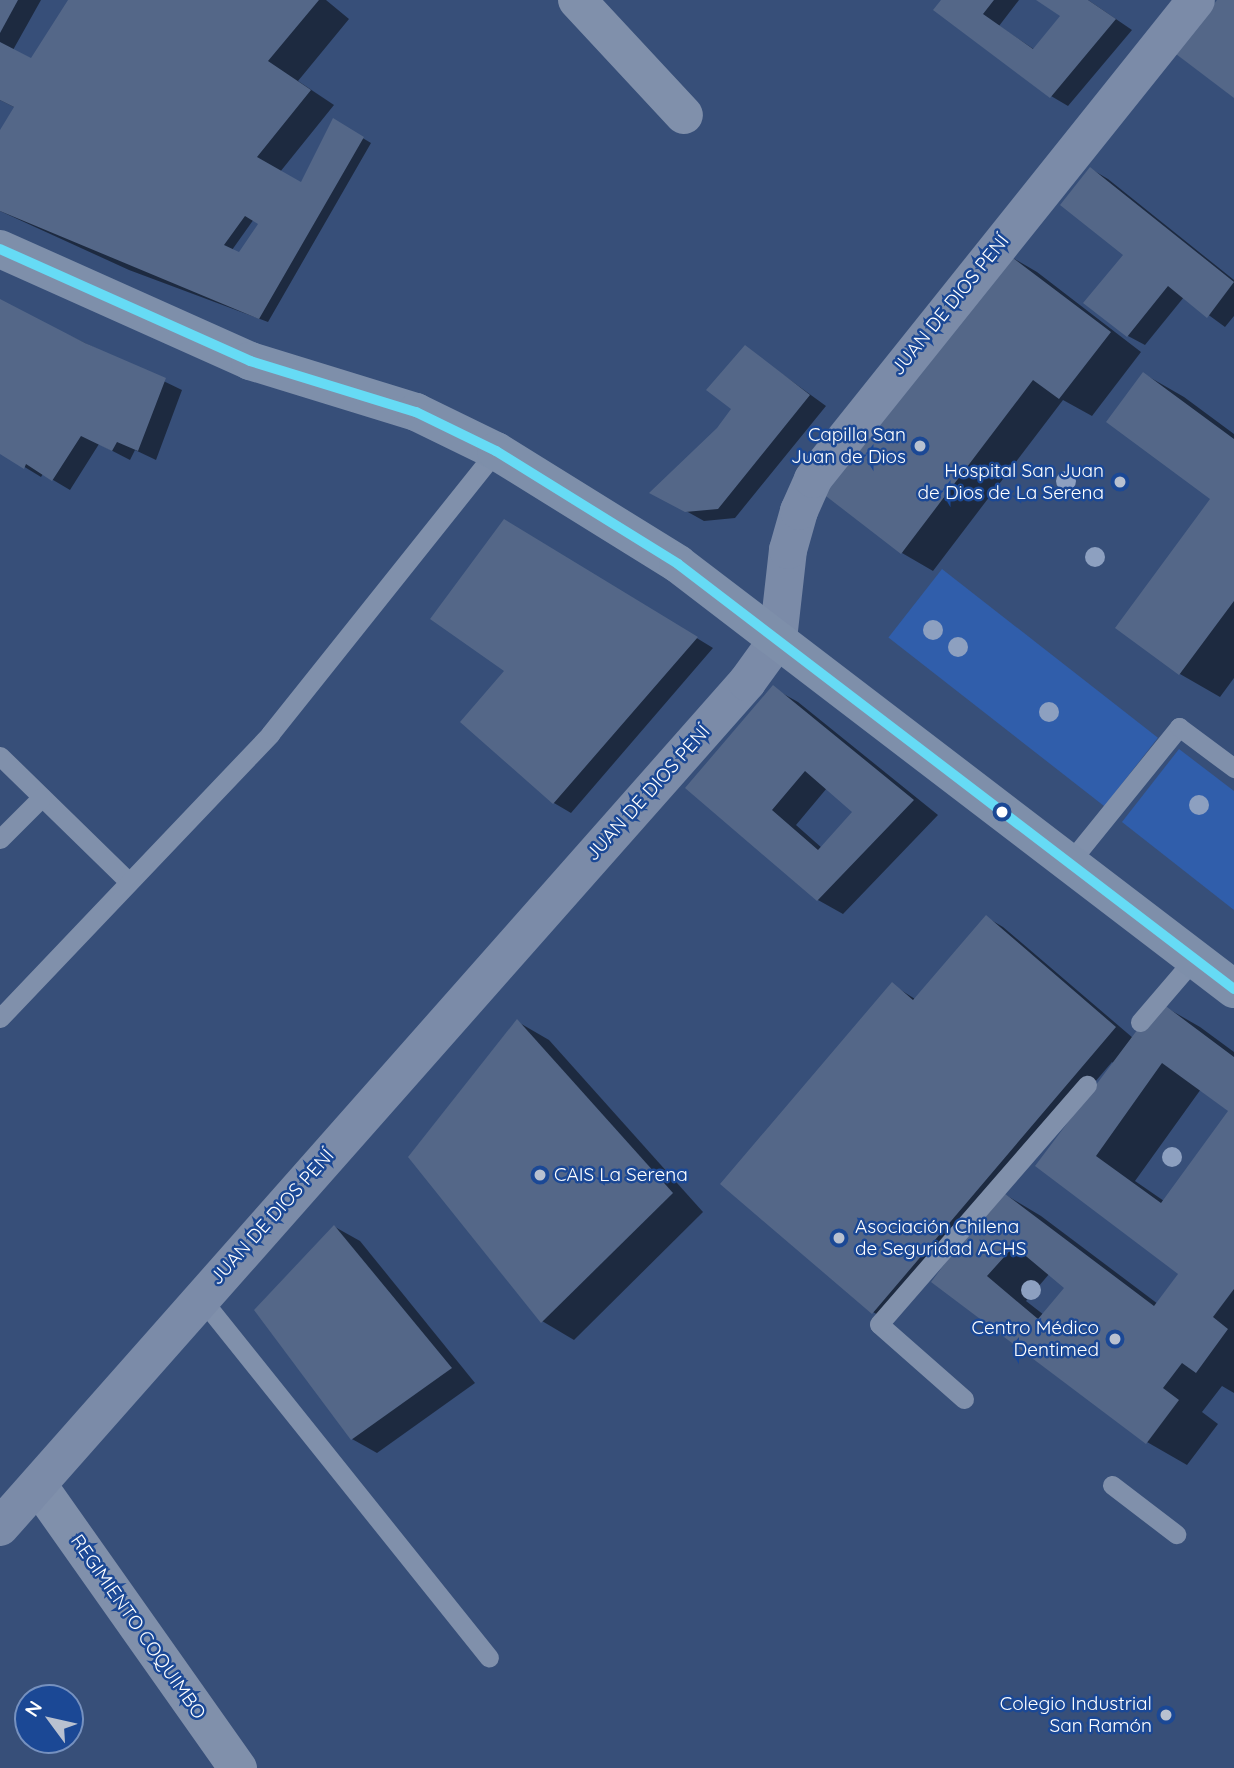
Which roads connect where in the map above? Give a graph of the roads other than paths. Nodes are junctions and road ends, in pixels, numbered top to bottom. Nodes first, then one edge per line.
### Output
1 (577, 0) edge
2 (1196, 0) edge
3 (684, 115) dead end
4 (0, 249) edge
5 (496, 451) junction
6 (778, 639) junction
7 (0, 756) edge
8 (1234, 768) edge
9 (42, 797) junction
10 (0, 839) edge
11 (1069, 863) junction
12 (129, 882) junction
13 (1194, 959) junction
14 (1234, 989) edge
15 (0, 1018) edge
16 (1140, 1022) dead end
17 (1087, 1085) dead end
18 (200, 1297) junction
19 (964, 1399) dead end
20 (38, 1485) junction
21 (1112, 1485) dead end
22 (0, 1527) edge
23 (1176, 1534) dead end
24 (489, 1658) dead end
25 (238, 1768) edge

1 - 3 street
2 - 6 main road, JUAN DE DIOS PENÍ
4 - 5 main road
5 - 6 main road
5 - 12 lane
6 - 11 main road
6 - 18 main road, JUAN DE DIOS PENÍ
7 - 9 lane
8 - 11 lane
9 - 10 lane
9 - 12 lane
11 - 13 main road
12 - 15 lane
13 - 14 main road
13 - 16 lane
17 - 19 lane
18 - 20 main road, JUAN DE DIOS PENÍ
18 - 24 lane
20 - 22 main road, JUAN DE DIOS PENÍ
20 - 25 street, REGIMIENTO COQUIMBO
21 - 23 lane

